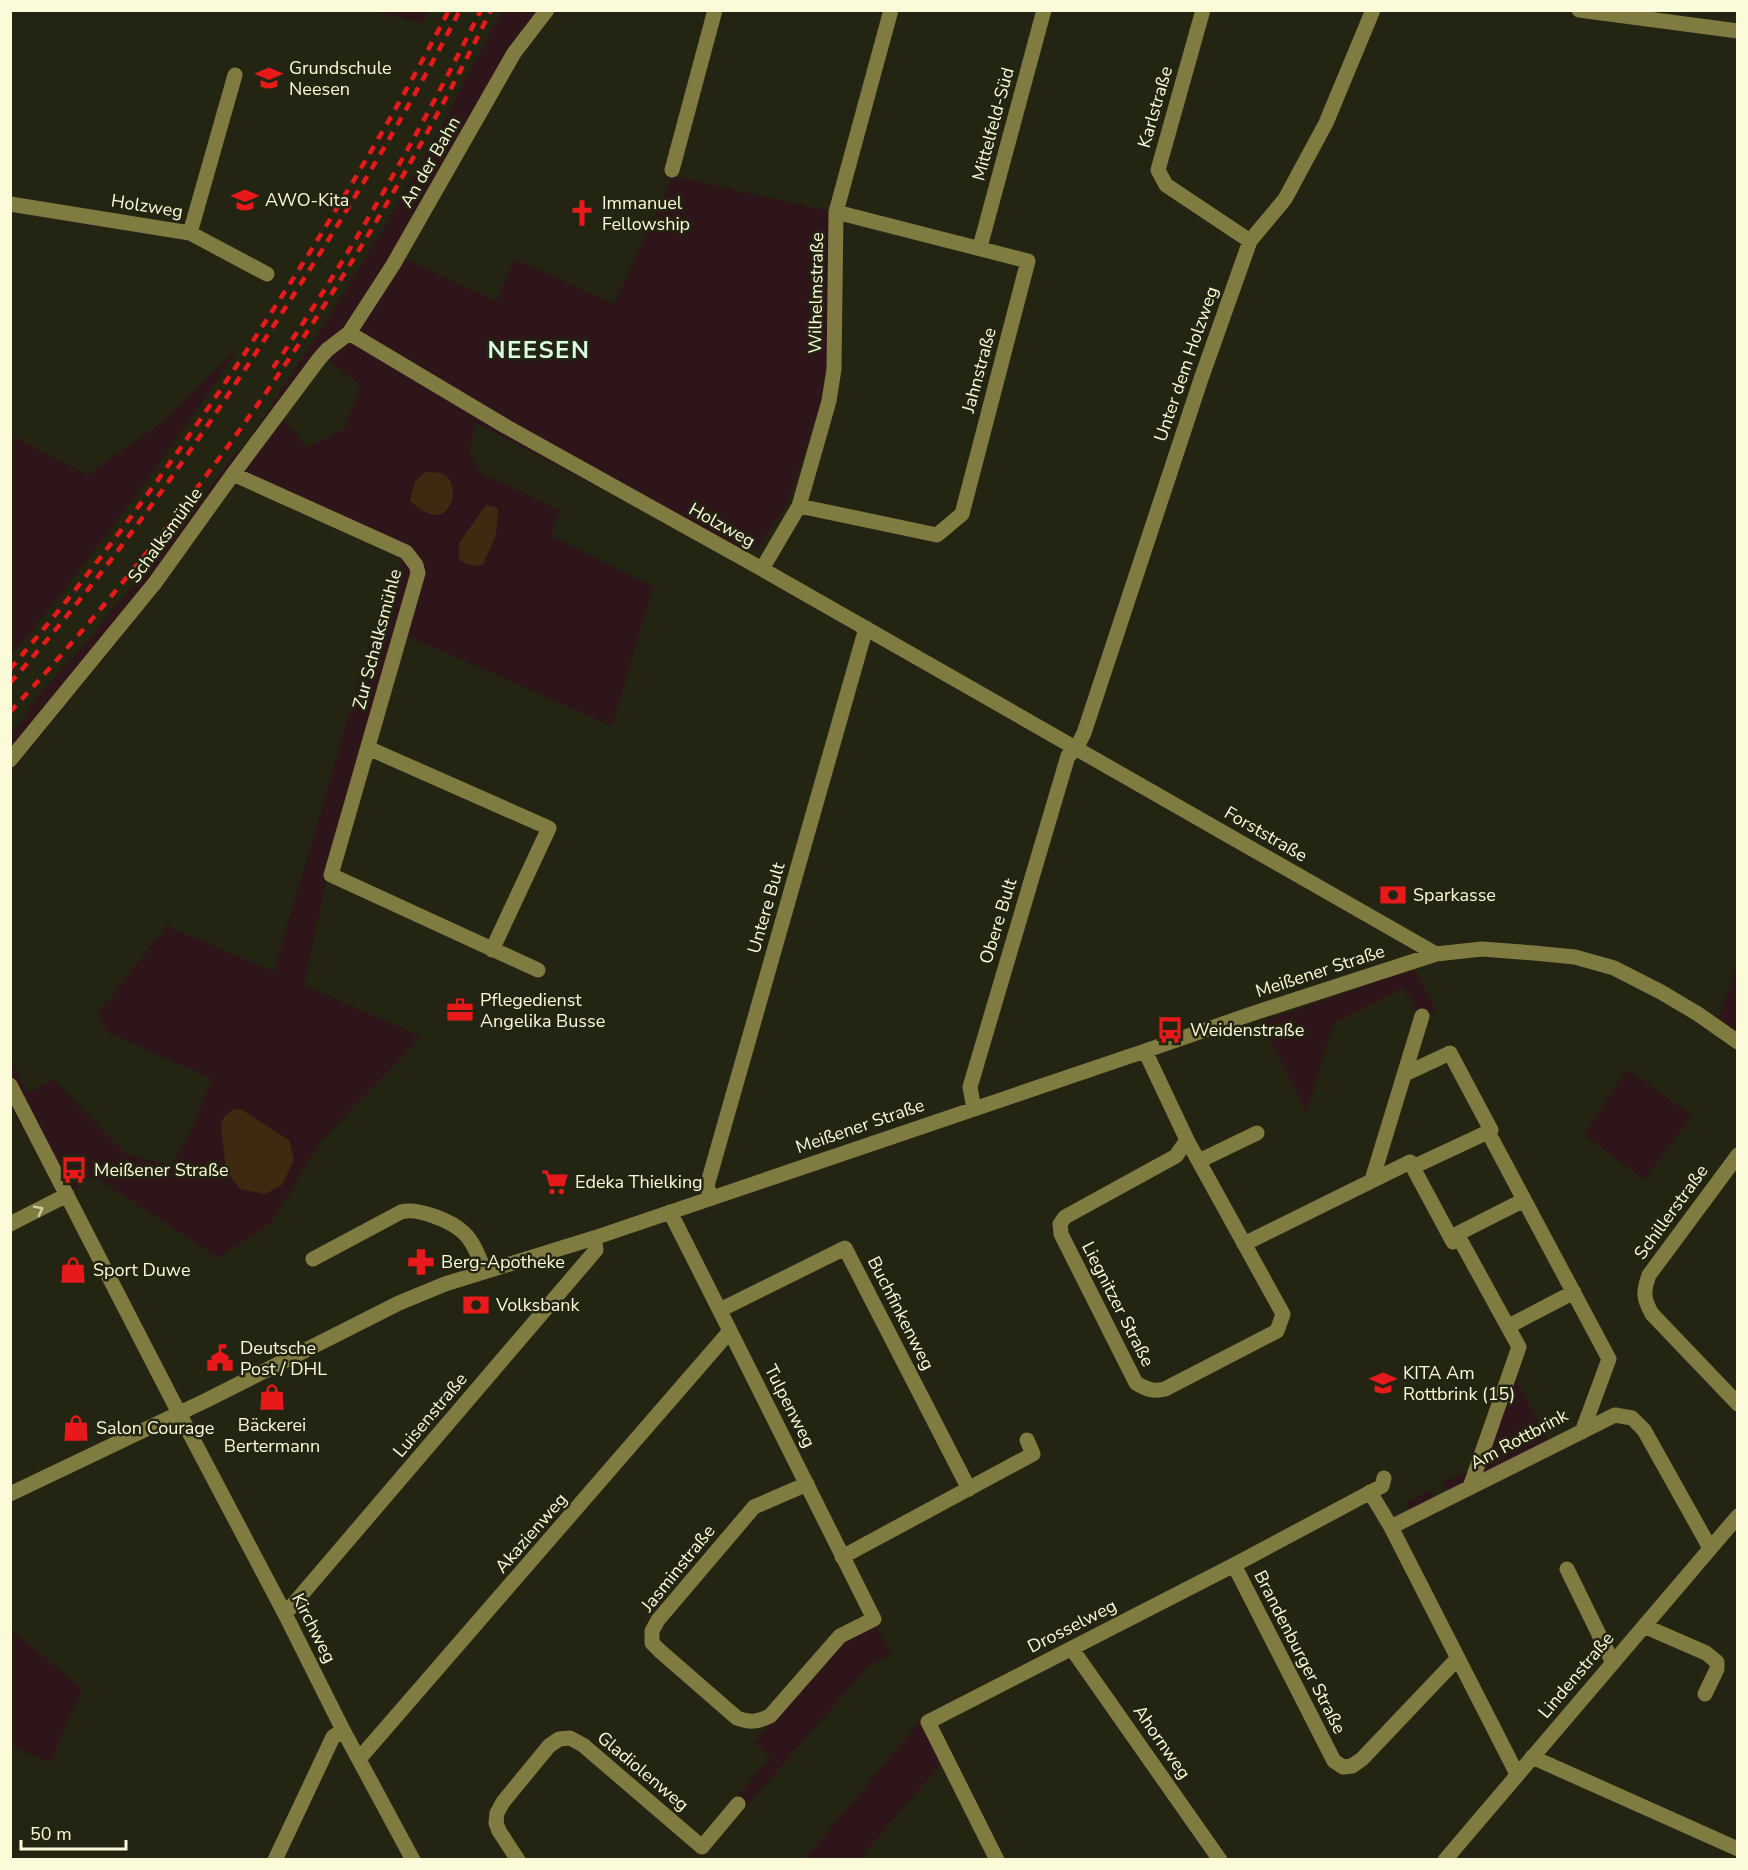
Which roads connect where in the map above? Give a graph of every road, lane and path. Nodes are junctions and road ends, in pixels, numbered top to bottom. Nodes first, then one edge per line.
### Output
1 (547, 10) edge
2 (715, 10) edge
3 (891, 10) edge
4 (1044, 10) edge
5 (1203, 10) edge
6 (1373, 10) edge
7 (1579, 10) edge
8 (1737, 31) edge
9 (235, 75) dead end
10 (672, 170) dead end
11 (10, 204) edge
12 (836, 212) junction
13 (190, 233) junction
14 (1250, 241) junction
15 (980, 248) junction
16 (267, 274) dead end
17 (350, 333) junction
18 (233, 474) junction
19 (799, 506) junction
20 (762, 569) junction
21 (866, 628) junction
22 (368, 748) junction
23 (1076, 749) junction
24 (10, 760) edge
25 (492, 951) junction
26 (1436, 954) junction
27 (538, 970) dead end
28 (1422, 1016) dead end
29 (1737, 1042) edge
30 (1145, 1051) junction
31 (1405, 1074) junction
32 (10, 1085) edge
33 (974, 1109) junction
34 (1488, 1132) junction
35 (1257, 1133) dead end
36 (1187, 1140) junction
37 (1737, 1155) edge
38 (1198, 1161) junction
39 (1413, 1167) junction
40 (1372, 1180) junction
41 (67, 1195) junction
42 (711, 1197) junction
43 (1524, 1200) junction
44 (670, 1212) junction
45 (10, 1224) edge
46 (594, 1238) junction
47 (1455, 1238) junction
48 (1244, 1244) junction
49 (313, 1259) dead end
50 (486, 1271) junction
51 (1574, 1292) junction
52 (720, 1310) junction
53 (1509, 1326) junction
54 (730, 1331) junction
55 (1737, 1404) edge
56 (179, 1413) junction
57 (1581, 1432) junction
58 (1027, 1440) dead end
59 (1383, 1478) dead end
60 (807, 1484) junction
61 (1470, 1487) junction
62 (969, 1489) junction
63 (1370, 1492) junction
64 (10, 1494) edge
65 (1737, 1516) edge
66 (1391, 1527) junction
67 (1710, 1548) junction
68 (842, 1557) junction
69 (1234, 1565) junction
70 (1567, 1569) dead end
71 (285, 1614) junction
72 (873, 1618) joint
73 (1644, 1626) junction
74 (1072, 1649) junction
75 (1458, 1658) junction
76 (1612, 1663) junction
77 (1705, 1694) dead end
78 (343, 1730) junction
79 (1532, 1757) junction
80 (359, 1759) junction
81 (1518, 1774) junction
82 (738, 1804) dead end
83 (1737, 1849) edge
84 (703, 1853) edge
85 (275, 1860) edge
86 (413, 1860) edge
87 (518, 1860) edge
88 (997, 1860) edge
89 (1220, 1860) edge
90 (1445, 1860) edge

1 - 17 street, An der Bahn
2 - 10 street
3 - 12 street, Wilhelmstraße
4 - 15 street, Mittelfeld-Süd
5 - 14 street, Karlstraße
6 - 14 street, Unter dem Holzweg
7 - 8 street
9 - 13 street
11 - 13 street, Holzweg
12 - 15 street, Jahnstraße
12 - 19 street, Wilhelmstraße
13 - 16 street, Holzweg
14 - 23 street, Unter dem Holzweg
15 - 19 street, Jahnstraße
17 - 18 street, Schalksmühle
17 - 20 street, Holzweg
18 - 22 street, Zur Schalksmühle
18 - 24 street, Schalksmühle
19 - 20 street, Wilhelmstraße
20 - 21 street, Holzweg
21 - 23 street, Holzweg
21 - 42 street, Untere Bult
22 - 25 street, Zur Schalksmühle
22 - 25 street
23 - 26 street, Forststraße
23 - 33 street, Obere Bult
25 - 27 street, Zur Schalksmühle
26 - 29 street, Meißener Straße
26 - 30 street, Meißener Straße
28 - 31 street
30 - 33 street, Meißener Straße
30 - 36 street
31 - 34 street
31 - 40 street
32 - 41 street, Kirchweg
33 - 42 street, Meißener Straße
34 - 39 street
34 - 43 street
35 - 38 street
36 - 38 street
36 - 48 street, Liegnitzer Straße
37 - 55 street, Schillerstraße
38 - 48 street
39 - 40 street
39 - 47 street
40 - 48 street
45 -> 41 street
41 - 56 street, Kirchweg
42 - 44 street, Meißener Straße
43 - 47 street
43 - 51 street, Am Rottbrink
44 - 46 street, Meißener Straße
44 - 52 street, Tulpenweg
46 - 50 street, Meißener Straße
46 - 71 street, Luisenstraße
47 - 53 street, Am Rottbrink
49 - 50 street
50 - 56 street, Meißener Straße
51 - 53 street
51 - 57 street, Am Rottbrink
52 - 54 street, Tulpenweg
52 - 62 street, Buchfinkenweg
53 - 61 street, Am Rottbrink
54 - 60 street, Tulpenweg
54 - 80 street, Akazienweg
56 - 64 street, Meißener Straße
56 - 71 street, Kirchweg
57 - 61 street, Am Rottbrink
57 - 67 street
58 - 62 street
59 - 63 street, Brandenburger Straße
60 - 68 street, Tulpenweg
60 - 72 street, Jasminstraße
61 - 66 street, Am Rottbrink
62 - 68 street
63 - 66 street
63 - 69 street, Brandenburger Straße
65 - 67 street, Lindenstraße
66 - 75 street
67 - 73 street, Lindenstraße
68 - 72 street, Tulpenweg
69 - 74 street, Drosselweg
69 - 75 street, Brandenburger Straße
70 - 76 street
71 - 78 street, Kirchweg
73 - 76 street, Lindenstraße
73 - 77 street
74 - 88 street, Drosselweg
74 - 89 street, Ahornweg
75 - 81 street
76 - 79 street, Lindenstraße
78 - 80 street, Kirchweg
78 - 85 street
79 - 81 street, Lindenstraße
79 - 83 street
80 - 86 street, Kirchweg
81 - 90 street, Lindenstraße
82 - 84 street, Gladiolenweg
84 - 87 street, Gladiolenweg

